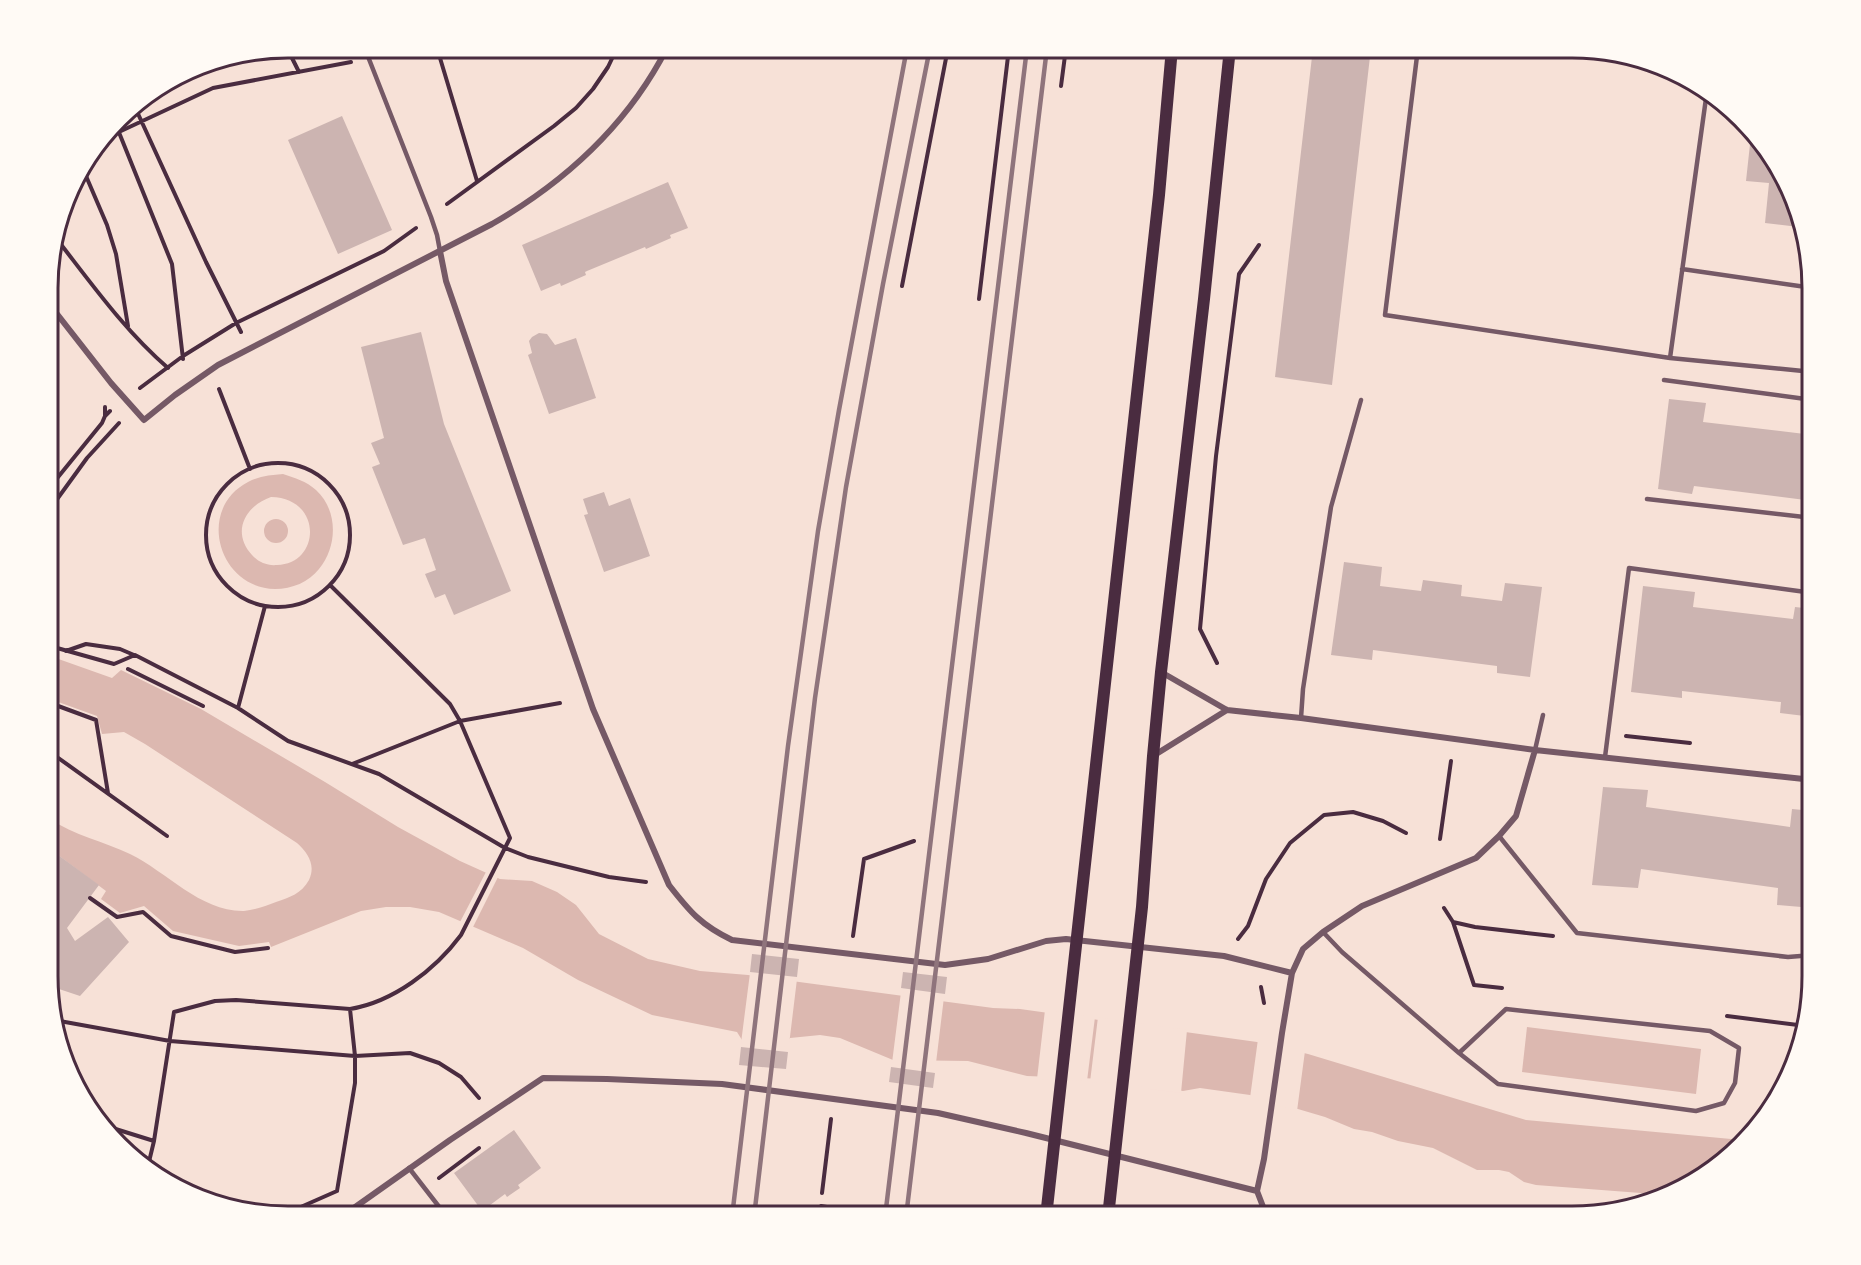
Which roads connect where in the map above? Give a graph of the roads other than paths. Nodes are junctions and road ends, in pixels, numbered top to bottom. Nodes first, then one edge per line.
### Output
1 (369, 58) edge
2 (661, 58) edge
3 (1171, 58) edge
4 (1229, 58) edge
5 (1417, 58) edge
6 (1706, 101) edge
7 (440, 251) junction
8 (1682, 269) junction
9 (1802, 287) edge
10 (58, 315) edge
11 (1670, 358) junction
12 (1802, 371) edge
13 (1664, 380) dead end
14 (1802, 399) edge
15 (1361, 400) dead end
16 (1647, 499) dead end
17 (1802, 518) edge
18 (1802, 592) edge
19 (1161, 672) junction
20 (1227, 710) junction
21 (1543, 715) dead end
22 (1301, 718) junction
23 (1535, 750) junction
24 (1153, 756) junction
25 (1605, 757) junction
26 (1802, 779) edge
27 (1499, 836) junction
28 (1323, 932) junction
29 (1802, 956) edge
30 (1292, 973) junction
31 (1459, 1053) junction
32 (410, 1168) junction
33 (1257, 1191) junction
34 (355, 1206) edge
35 (439, 1206) edge
36 (1047, 1206) edge
37 (1109, 1206) edge
38 (1263, 1206) edge

1 - 7 lane
2 - 7 street
3 - 36 main road
4 - 19 main road
5 - 11 lane
6 - 8 lane
7 - 10 street
7 - 30 street
8 - 9 lane
8 - 11 lane
11 - 12 lane
13 - 14 lane
15 - 22 lane
16 - 17 lane
18 - 25 lane
19 - 20 street
19 - 24 main road
20 - 22 street
20 - 24 street
21 - 23 lane
22 - 23 street
23 - 25 street
23 - 27 street
24 - 37 main road
25 - 26 street
27 - 28 street
27 - 29 lane
28 - 30 street
28 - 31 lane
30 - 33 street
31 - 31 lane
32 - 33 street
32 - 34 street
32 - 35 lane
33 - 38 street

